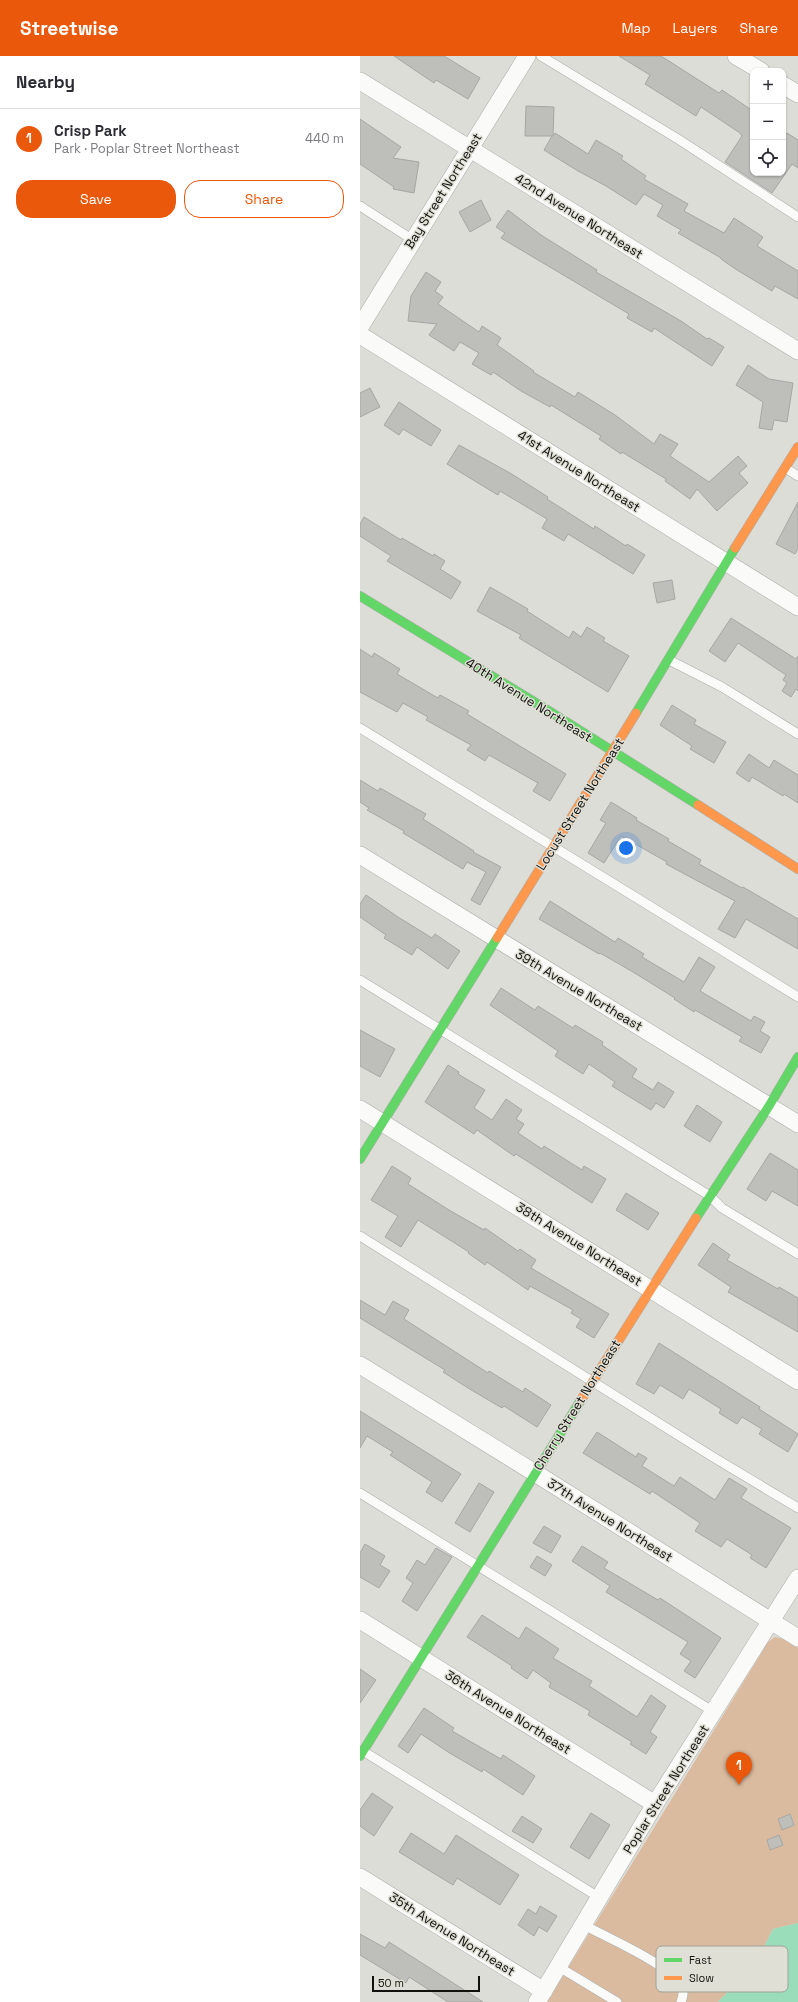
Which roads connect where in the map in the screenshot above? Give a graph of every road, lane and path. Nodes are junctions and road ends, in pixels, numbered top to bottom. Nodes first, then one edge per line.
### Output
1 (528, 56) edge
2 (541, 56) edge
3 (736, 56) edge
4 (755, 68) edge
5 (360, 81) edge
6 (786, 87) edge
7 (798, 94) edge
8 (469, 149) junction
9 (360, 206) edge
10 (798, 217) edge
11 (413, 240) junction
12 (360, 327) edge
13 (360, 335) edge
14 (798, 351) edge
15 (798, 447) edge
16 (785, 468) junction
17 (798, 476) edge
18 (726, 562) junction
19 (360, 596) edge
20 (798, 607) edge
21 (669, 660) junction
22 (360, 728) edge
23 (798, 734) edge
24 (612, 752) junction
25 (553, 848) junction
26 (360, 855) edge
27 (798, 869) edge
28 (496, 940) junction
29 (360, 980) edge
30 (798, 997) edge
31 (440, 1030) junction
32 (798, 1057) edge
33 (769, 1106) junction
34 (360, 1109) edge
35 (383, 1123) junction
36 (798, 1124) edge
37 (360, 1159) edge
38 (710, 1196) junction
39 (360, 1236) edge
40 (798, 1254) edge
41 (650, 1288) junction
42 (360, 1365) edge
43 (593, 1380) junction
44 (798, 1381) edge
45 (535, 1473) junction
46 (360, 1493) edge
47 (798, 1508) edge
48 (479, 1566) junction
49 (798, 1578) edge
50 (360, 1620) edge
51 (771, 1621) junction
52 (798, 1638) edge
53 (422, 1659) junction
54 (714, 1712) junction
55 (361, 1752) edge
56 (655, 1804) junction
57 (360, 1877) edge
58 (600, 1898) junction
59 (584, 1925) junction
60 (656, 1965) edge
61 (559, 1967) junction
62 (683, 1992) edge
63 (540, 1996) edge
64 (617, 2002) edge
65 (681, 2002) edge

1 - 8 street, Bay Street Northeast
2 - 10 lane
3 - 4 street
5 - 8 street, 42nd Avenue Northeast
6 - 7 street
8 - 11 street, Bay Street Northeast
8 - 14 street, 42nd Avenue Northeast
9 - 11 lane
11 - 12 street, Bay Street Northeast
13 - 18 street, 41st Avenue Northeast
15 - 16 street, Locust Street Northeast
16 - 17 lane
16 - 18 street, Locust Street Northeast
18 - 20 street, 41st Avenue Northeast
18 - 21 street, Locust Street Northeast
19 - 24 street, 40th Avenue Northeast
21 - 23 lane
21 - 24 street, Locust Street Northeast
22 - 25 lane
24 - 25 street, Locust Street Northeast
24 - 27 street, 40th Avenue Northeast
25 - 28 street, Locust Street Northeast
25 - 30 lane
26 - 28 street, 39th Avenue Northeast
28 - 31 street, Locust Street Northeast
28 - 33 street, 39th Avenue Northeast
29 - 31 lane
31 - 35 street, Locust Street Northeast
31 - 38 lane
32 - 33 street, Cherry Street Northeast
33 - 36 street, 39th Avenue Northeast
33 - 38 street, Cherry Street Northeast
34 - 35 street, 38th Avenue Northeast
35 - 37 street, Locust Street Northeast
35 - 41 street, 38th Avenue Northeast
38 - 40 lane
38 - 41 street, Cherry Street Northeast
39 - 43 lane
41 - 43 street, Cherry Street Northeast
41 - 44 street, 38th Avenue Northeast
42 - 45 street, 37th Avenue Northeast
43 - 45 street, Cherry Street Northeast
43 - 47 lane
45 - 48 street, Cherry Street Northeast
45 - 51 street, 37th Avenue Northeast
46 - 48 lane
48 - 53 street, Cherry Street Northeast
48 - 54 lane
49 - 51 street, Poplar Street Northeast
50 - 53 street, 36th Avenue Northeast
51 - 52 street, 37th Avenue Northeast
51 - 54 street, Poplar Street Northeast
53 - 55 street, Cherry Street Northeast
53 - 56 street, 36th Avenue Northeast
54 - 56 street, Poplar Street Northeast
55 - 58 lane
56 - 58 street, Poplar Street Northeast
57 - 63 street, 35th Avenue Northeast
58 - 59 street, Poplar Street Northeast
59 - 60 lane
59 - 61 street, Poplar Street Northeast
61 - 63 street, Poplar Street Northeast
61 - 64 lane
62 - 65 lane

